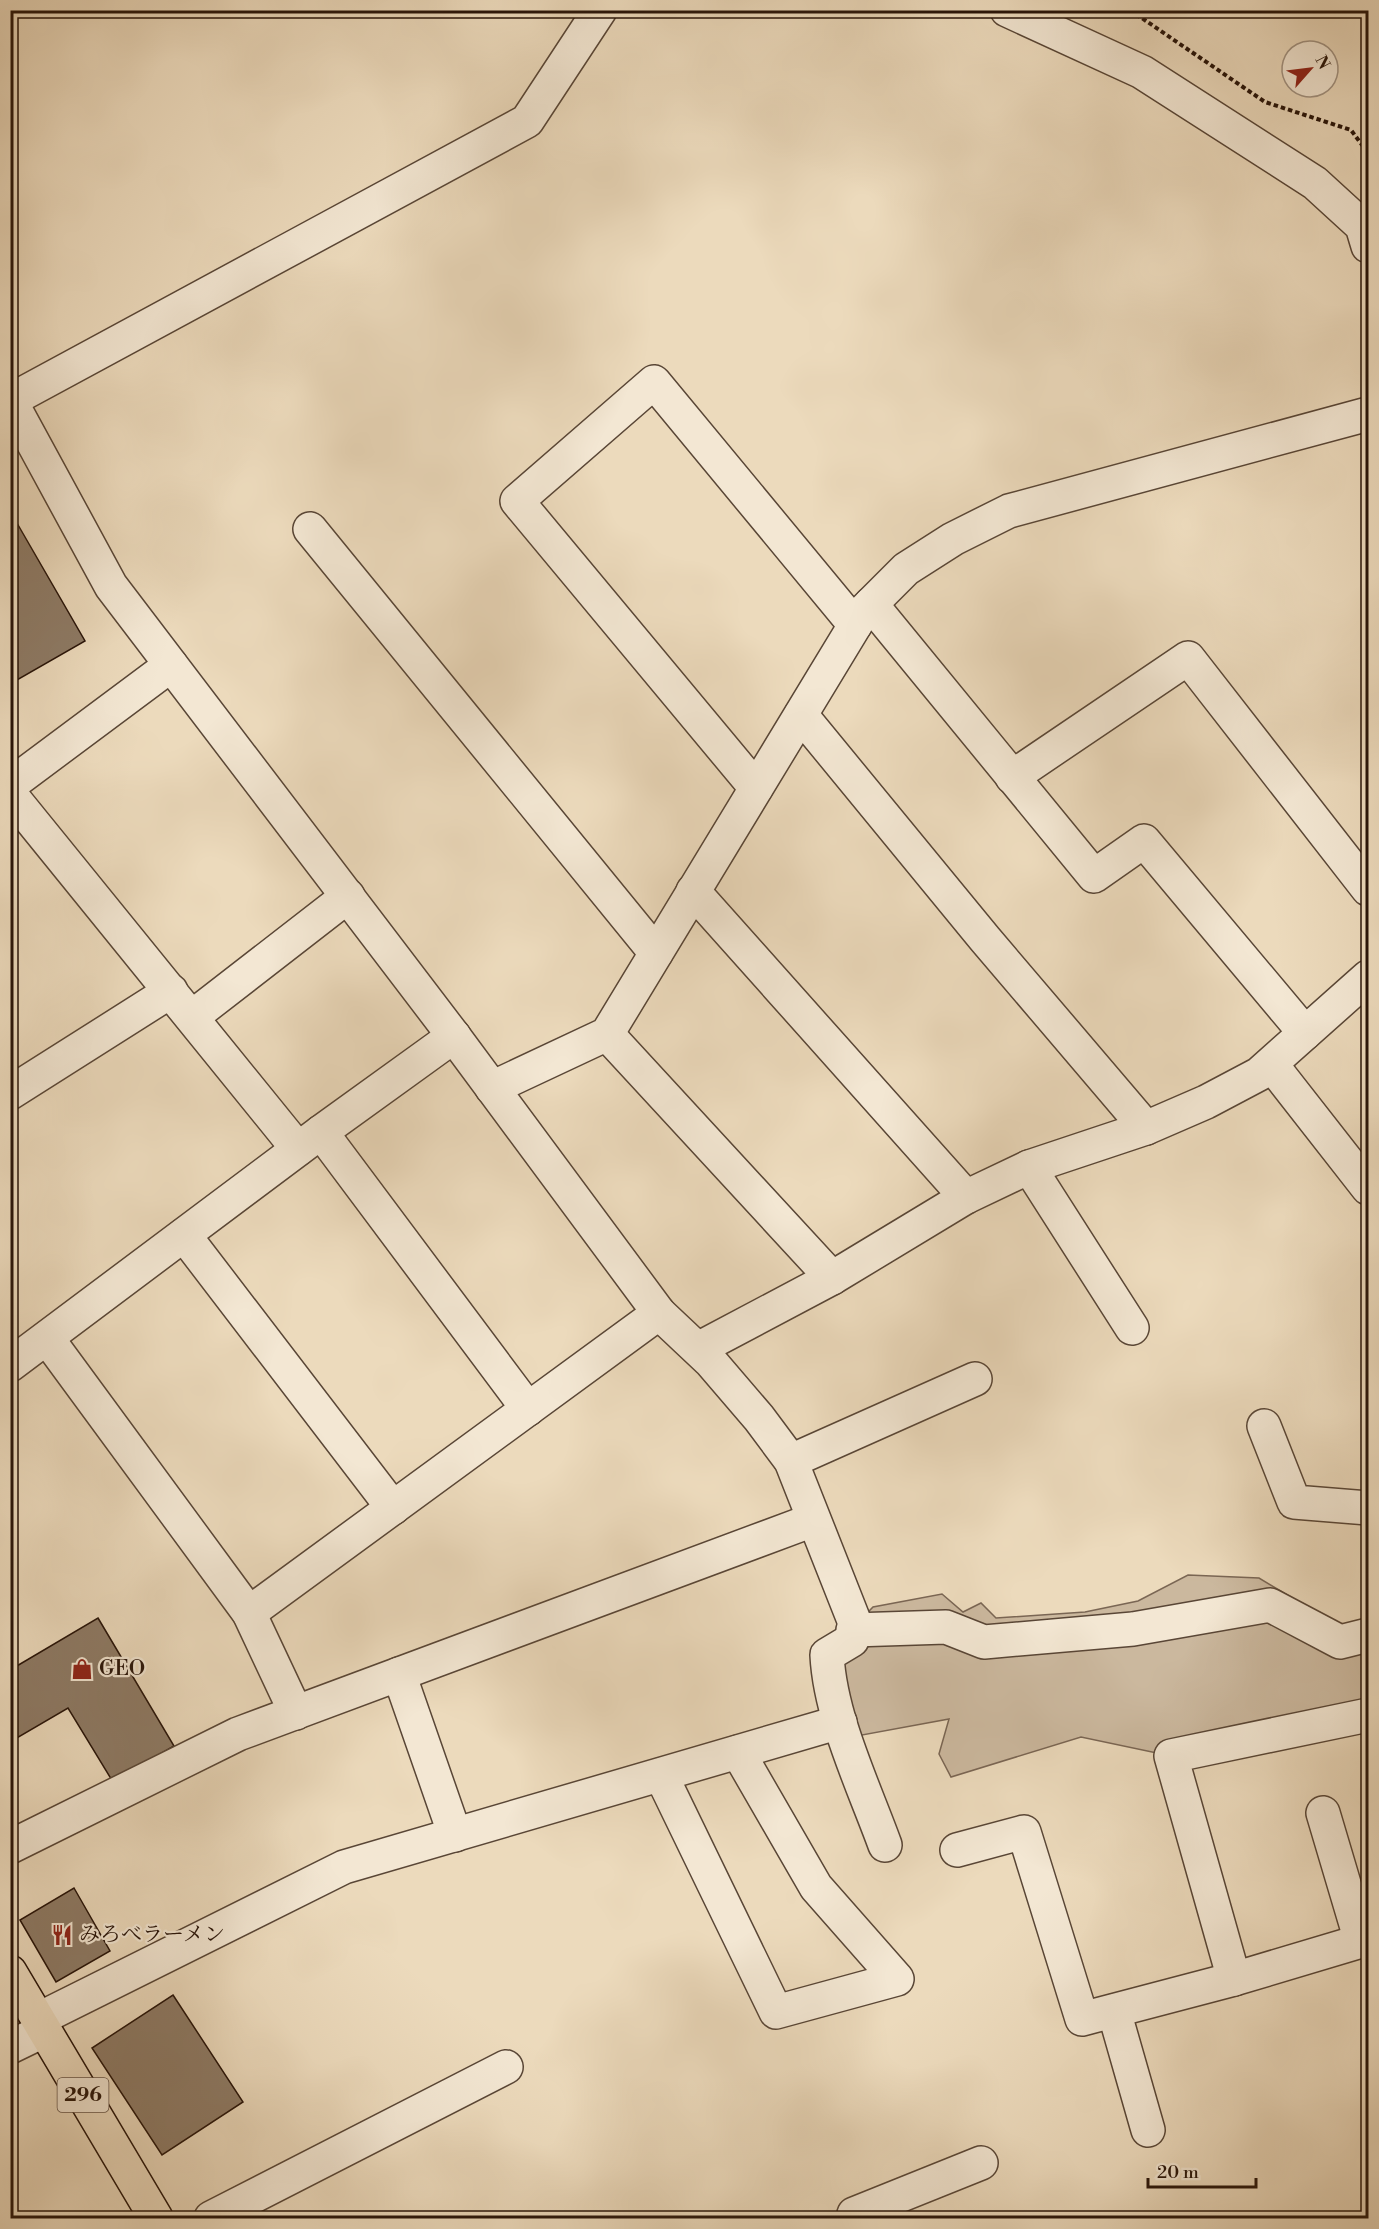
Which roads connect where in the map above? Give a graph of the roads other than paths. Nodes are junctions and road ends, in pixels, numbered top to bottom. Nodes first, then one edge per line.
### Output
1 (600, 10) edge
2 (1007, 10) edge
3 (1368, 246) edge
4 (11, 400) edge
5 (1368, 414) edge
6 (310, 529) dead end
7 (863, 614) junction
8 (171, 665) junction
9 (801, 715) junction
10 (1012, 777) junction
11 (10, 785) edge
12 (756, 788) junction
13 (10, 794) edge
14 (1368, 889) edge
15 (693, 891) junction
16 (348, 896) junction
17 (656, 953) junction
18 (1368, 977) edge
19 (171, 991) junction
20 (192, 1017) junction
21 (1305, 1033) junction
22 (607, 1034) junction
23 (453, 1036) junction
24 (1271, 1064) junction
25 (492, 1088) junction
26 (10, 1093) edge
27 (1146, 1128) junction
28 (309, 1141) junction
29 (1029, 1167) junction
30 (1368, 1188) edge
31 (966, 1197) junction
32 (184, 1235) junction
33 (832, 1278) junction
34 (659, 1313) junction
35 (1132, 1328) dead end
36 (47, 1338) junction
37 (698, 1350) junction
38 (10, 1365) edge
39 (975, 1379) dead end
40 (528, 1409) junction
41 (1264, 1426) dead end
42 (791, 1461) junction
43 (393, 1508) junction
44 (1368, 1508) edge
45 (813, 1520) junction
46 (249, 1613) junction
47 (853, 1630) junction
48 (1368, 1635) edge
49 (399, 1674) junction
50 (296, 1713) junction
51 (1368, 1715) edge
52 (840, 1722) junction
53 (738, 1752) junction
54 (661, 1775) junction
55 (1323, 1813) dead end
56 (455, 1835) junction
57 (885, 1845) dead end
58 (10, 1847) edge
59 (957, 1850) dead end
60 (1365, 1940) edge
61 (10, 1972) edge
62 (1234, 1979) junction
63 (1114, 2011) junction
64 (42, 2024) junction
65 (10, 2047) edge
66 (506, 2067) dead end
67 (1148, 2130) dead end
68 (981, 2163) dead end
69 (156, 2218) edge
70 (211, 2218) edge
71 (855, 2218) edge

1 - 4 street
2 - 3 street
4 - 8 street
5 - 7 street
6 - 17 street
7 - 9 street
7 - 10 street
7 - 12 street
8 - 11 street
8 - 16 street
9 - 12 street
9 - 27 street
10 - 14 street
10 - 21 street
12 - 15 street
13 - 19 street
15 - 17 street
15 - 31 street
16 - 20 street
16 - 23 street
17 - 22 street
18 - 21 street
19 - 20 street
19 - 26 street
20 - 28 street
21 - 24 street
22 - 25 street
22 - 33 street
23 - 25 street
23 - 28 street
24 - 27 street
24 - 30 street
25 - 34 street
27 - 29 street
28 - 32 street
28 - 40 street
29 - 31 street
29 - 35 street
31 - 33 street
32 - 36 street
32 - 43 street
33 - 37 street
34 - 37 street
34 - 40 street
36 - 38 street
36 - 46 street
37 - 42 street
39 - 42 street
40 - 43 street
41 - 44 street
42 - 45 street
43 - 46 street
45 - 47 street
45 - 49 street
46 - 50 street
47 - 48 street
47 - 52 street
49 - 50 street
49 - 56 street
50 - 58 street
51 - 62 street
52 - 53 street
52 - 57 street
53 - 54 street
53 - 54 street
54 - 56 street
55 - 60 street
56 - 64 street
59 - 63 street
60 - 62 street
61 - 64 highway, 296
62 - 63 street
63 - 67 street
64 - 65 street
64 - 69 highway, 296
66 - 70 street
68 - 71 street

